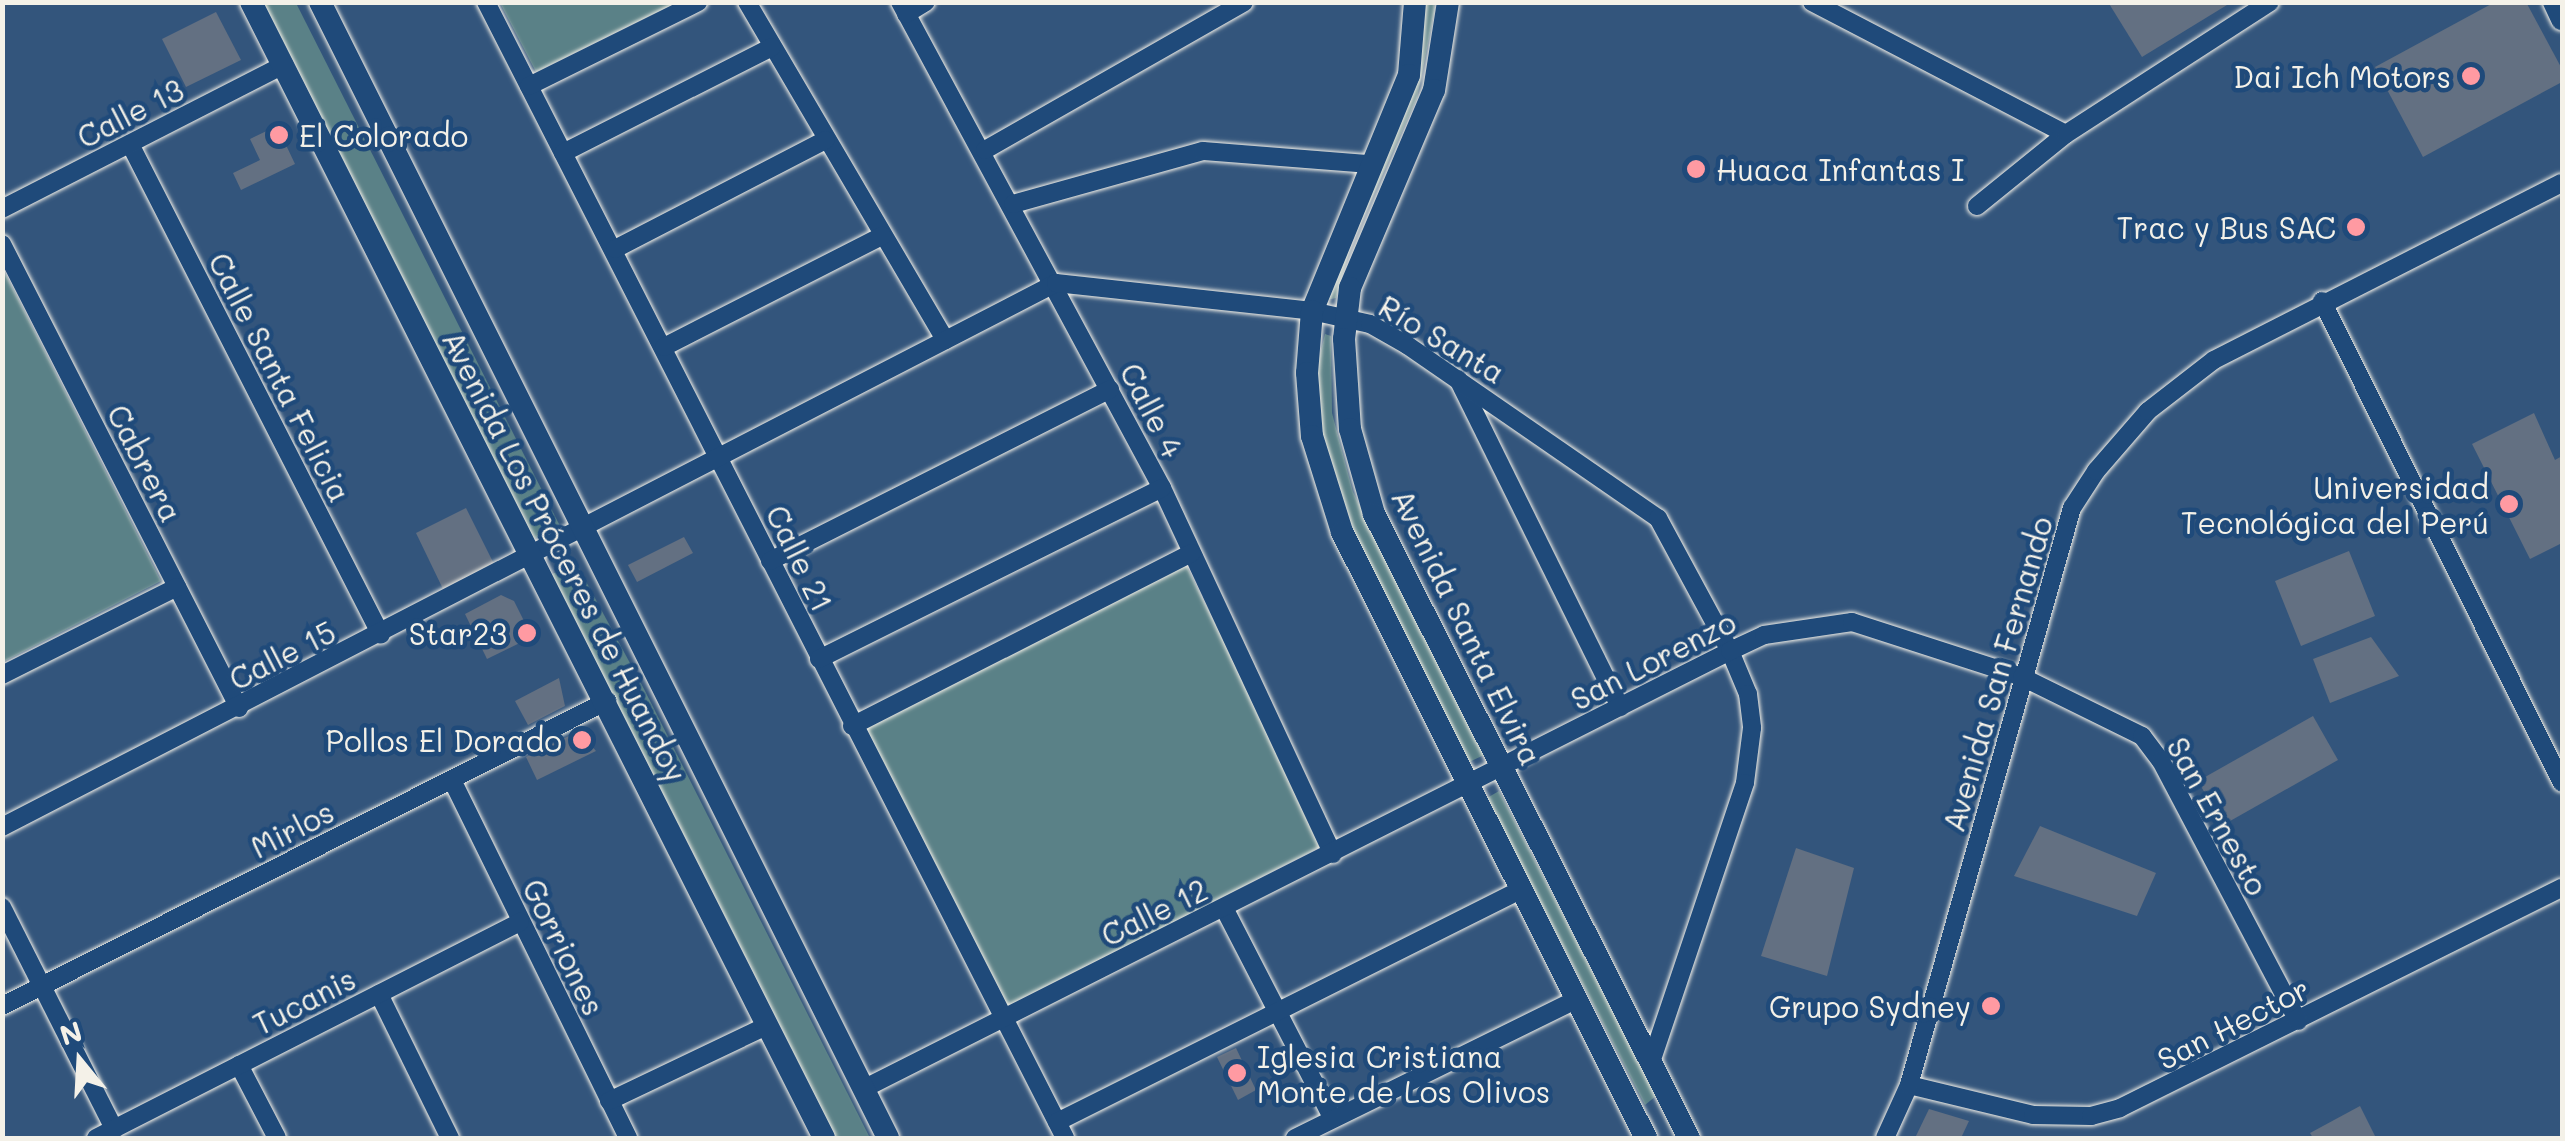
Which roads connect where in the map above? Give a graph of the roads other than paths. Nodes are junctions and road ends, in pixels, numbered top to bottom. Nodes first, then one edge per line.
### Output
1 (251, 2) edge
2 (320, 2) edge
3 (486, 2) edge
4 (698, 2) edge
5 (747, 2) edge
6 (926, 2) edge
7 (1244, 2) edge
8 (1415, 2) edge
9 (1448, 2) edge
10 (1812, 2) edge
11 (2270, 2) edge
12 (2554, 2) edge
13 (903, 8) edge
14 (2562, 19) edge
15 (772, 47) junction
16 (284, 66) junction
17 (529, 86) junction
18 (2066, 134) junction
19 (824, 140) junction
20 (130, 144) junction
21 (984, 150) junction
22 (563, 154) junction
23 (1370, 164) junction
24 (2562, 183) edge
25 (1013, 204) junction
26 (1976, 206) dead end
27 (2, 209) edge
28 (882, 236) junction
29 (2, 244) edge
30 (615, 249) junction
31 (1056, 284) junction
32 (2322, 300) junction
33 (1312, 311) junction
34 (1345, 316) junction
35 (945, 340) junction
36 (664, 347) junction
37 (1455, 374) junction
38 (1110, 389) junction
39 (718, 455) junction
40 (1162, 488) junction
41 (581, 525) junction
42 (1192, 553) junction
43 (534, 558) junction
44 (770, 560) junction
45 (178, 586) junction
46 (1813, 628) joint
47 (381, 635) junction
48 (1730, 650) junction
49 (820, 660) junction
50 (2, 675) edge
51 (2022, 677) junction
52 (607, 702) junction
53 (1620, 707) junction
54 (239, 708) junction
55 (852, 726) junction
56 (1504, 766) junction
57 (452, 780) junction
58 (1470, 784) junction
59 (2562, 784) edge
60 (2, 827) edge
61 (1333, 854) junction
62 (1522, 888) junction
63 (2562, 888) edge
64 (2, 907) edge
65 (1224, 908) junction
66 (520, 922) junction
67 (43, 985) junction
68 (379, 994) junction
69 (1578, 999) junction
70 (2, 1006) edge
71 (1278, 1011) junction
72 (1002, 1018) junction
73 (2298, 1021) junction
74 (766, 1026) junction
75 (1651, 1062) junction
76 (240, 1065) junction
77 (1909, 1086) junction
78 (863, 1090) junction
79 (609, 1101) junction
80 (1678, 1116) junction
81 (1333, 1120) junction
82 (114, 1129) junction
83 (1061, 1130) edge
84 (1642, 1137) edge
85 (96, 1138) edge
86 (277, 1138) edge
87 (450, 1138) edge
88 (628, 1138) edge
89 (824, 1138) edge
90 (888, 1138) edge
91 (1294, 1138) edge
92 (1689, 1138) edge
93 (1884, 1138) edge

1 - 16 main road, Avenida Los Próceres de Huandoy
2 - 41 main road, Avenida Los Próceres de Huandoy
3 - 17 street, Calle 21
4 - 17 street
5 - 15 street
6 - 13 street
7 - 21 street
8 - 23 main road
9 - 34 main road, Avenida Santa Elvira
10 - 18 street
11 - 18 street
12 - 14 main road
13 - 21 street, Calle 4
15 - 19 street
15 - 22 street
16 - 20 street, Calle 13
16 - 43 main road, Avenida Los Próceres de Huandoy
17 - 22 street, Calle 21
18 - 26 street
19 - 28 street
19 - 30 street
20 - 27 street, Calle 13
20 - 47 street, Calle Santa Felicia
21 - 25 street, Calle 4
22 - 30 street, Calle 21
23 - 25 street
23 - 33 main road
24 - 32 street, Avenida San Fernando
25 - 31 street, Calle 4
28 - 35 street
28 - 36 street
29 - 45 street, Cabrera
30 - 36 street, Calle 21
31 - 33 street, Río Santa
31 - 35 street
31 - 38 street, Calle 4
32 - 51 street, Avenida San Fernando
32 - 59 street
33 - 34 street, Río Santa
33 - 58 main road
34 - 37 street, Río Santa
34 - 56 main road, Avenida Santa Elvira
35 - 39 street
36 - 39 street, Calle 21
37 - 48 street, Río Santa
37 - 53 street
38 - 40 street, Calle 4
38 - 44 street
39 - 41 street
39 - 44 street, Calle 21
40 - 42 street, Calle 4
40 - 49 street
41 - 43 street, Calle 15
41 - 78 main road, Avenida Los Próceres de Huandoy
42 - 55 street
42 - 61 street, Calle 4
43 - 47 street, Calle 15
43 - 52 main road, Avenida Los Próceres de Huandoy
44 - 49 street, Calle 21
45 - 50 street
45 - 54 street, Cabrera
46 - 48 street, San Lorenzo
46 - 51 street, San Ernesto
47 - 54 street, Calle 15
48 - 53 street, San Lorenzo
48 - 75 street, Río Santa
49 - 55 street, Calle 21
51 - 73 street, San Ernesto
51 - 77 street, Avenida San Fernando
52 - 57 street, Mirlos
52 - 74 main road, Avenida Los Próceres de Huandoy
53 - 56 street, San Lorenzo
54 - 60 street, Calle 15
55 - 72 street, Calle 21
56 - 58 street, San Lorenzo
56 - 75 main road, Avenida Santa Elvira
57 - 66 street, Gorriones
57 - 67 street, Mirlos
58 - 61 street, Calle 12
58 - 62 main road
61 - 65 street, Calle 12
62 - 69 main road
62 - 71 street
63 - 73 street, San Hector
64 - 67 street
65 - 71 street
65 - 72 street, Calle 12
66 - 68 street, Tucanis
66 - 79 street, Gorriones
67 - 70 street, Mirlos
67 - 82 street
68 - 76 street, Tucanis
68 - 87 street
69 - 81 street
69 - 84 main road
71 - 81 street
71 - 83 street
72 - 78 street, Calle 12
72 - 83 street, Calle 21
73 - 77 street, San Hector
74 - 79 street
74 - 89 main road, Avenida Los Próceres de Huandoy
75 - 80 main road, Avenida Santa Elvira
76 - 82 street, Tucanis
76 - 86 street
77 - 93 street, Avenida San Fernando
78 - 90 main road, Avenida Los Próceres de Huandoy
79 - 88 street, Gorriones
80 - 84 main road
80 - 92 main road, Avenida Santa Elvira
81 - 91 street
82 - 85 street, Tucanis

